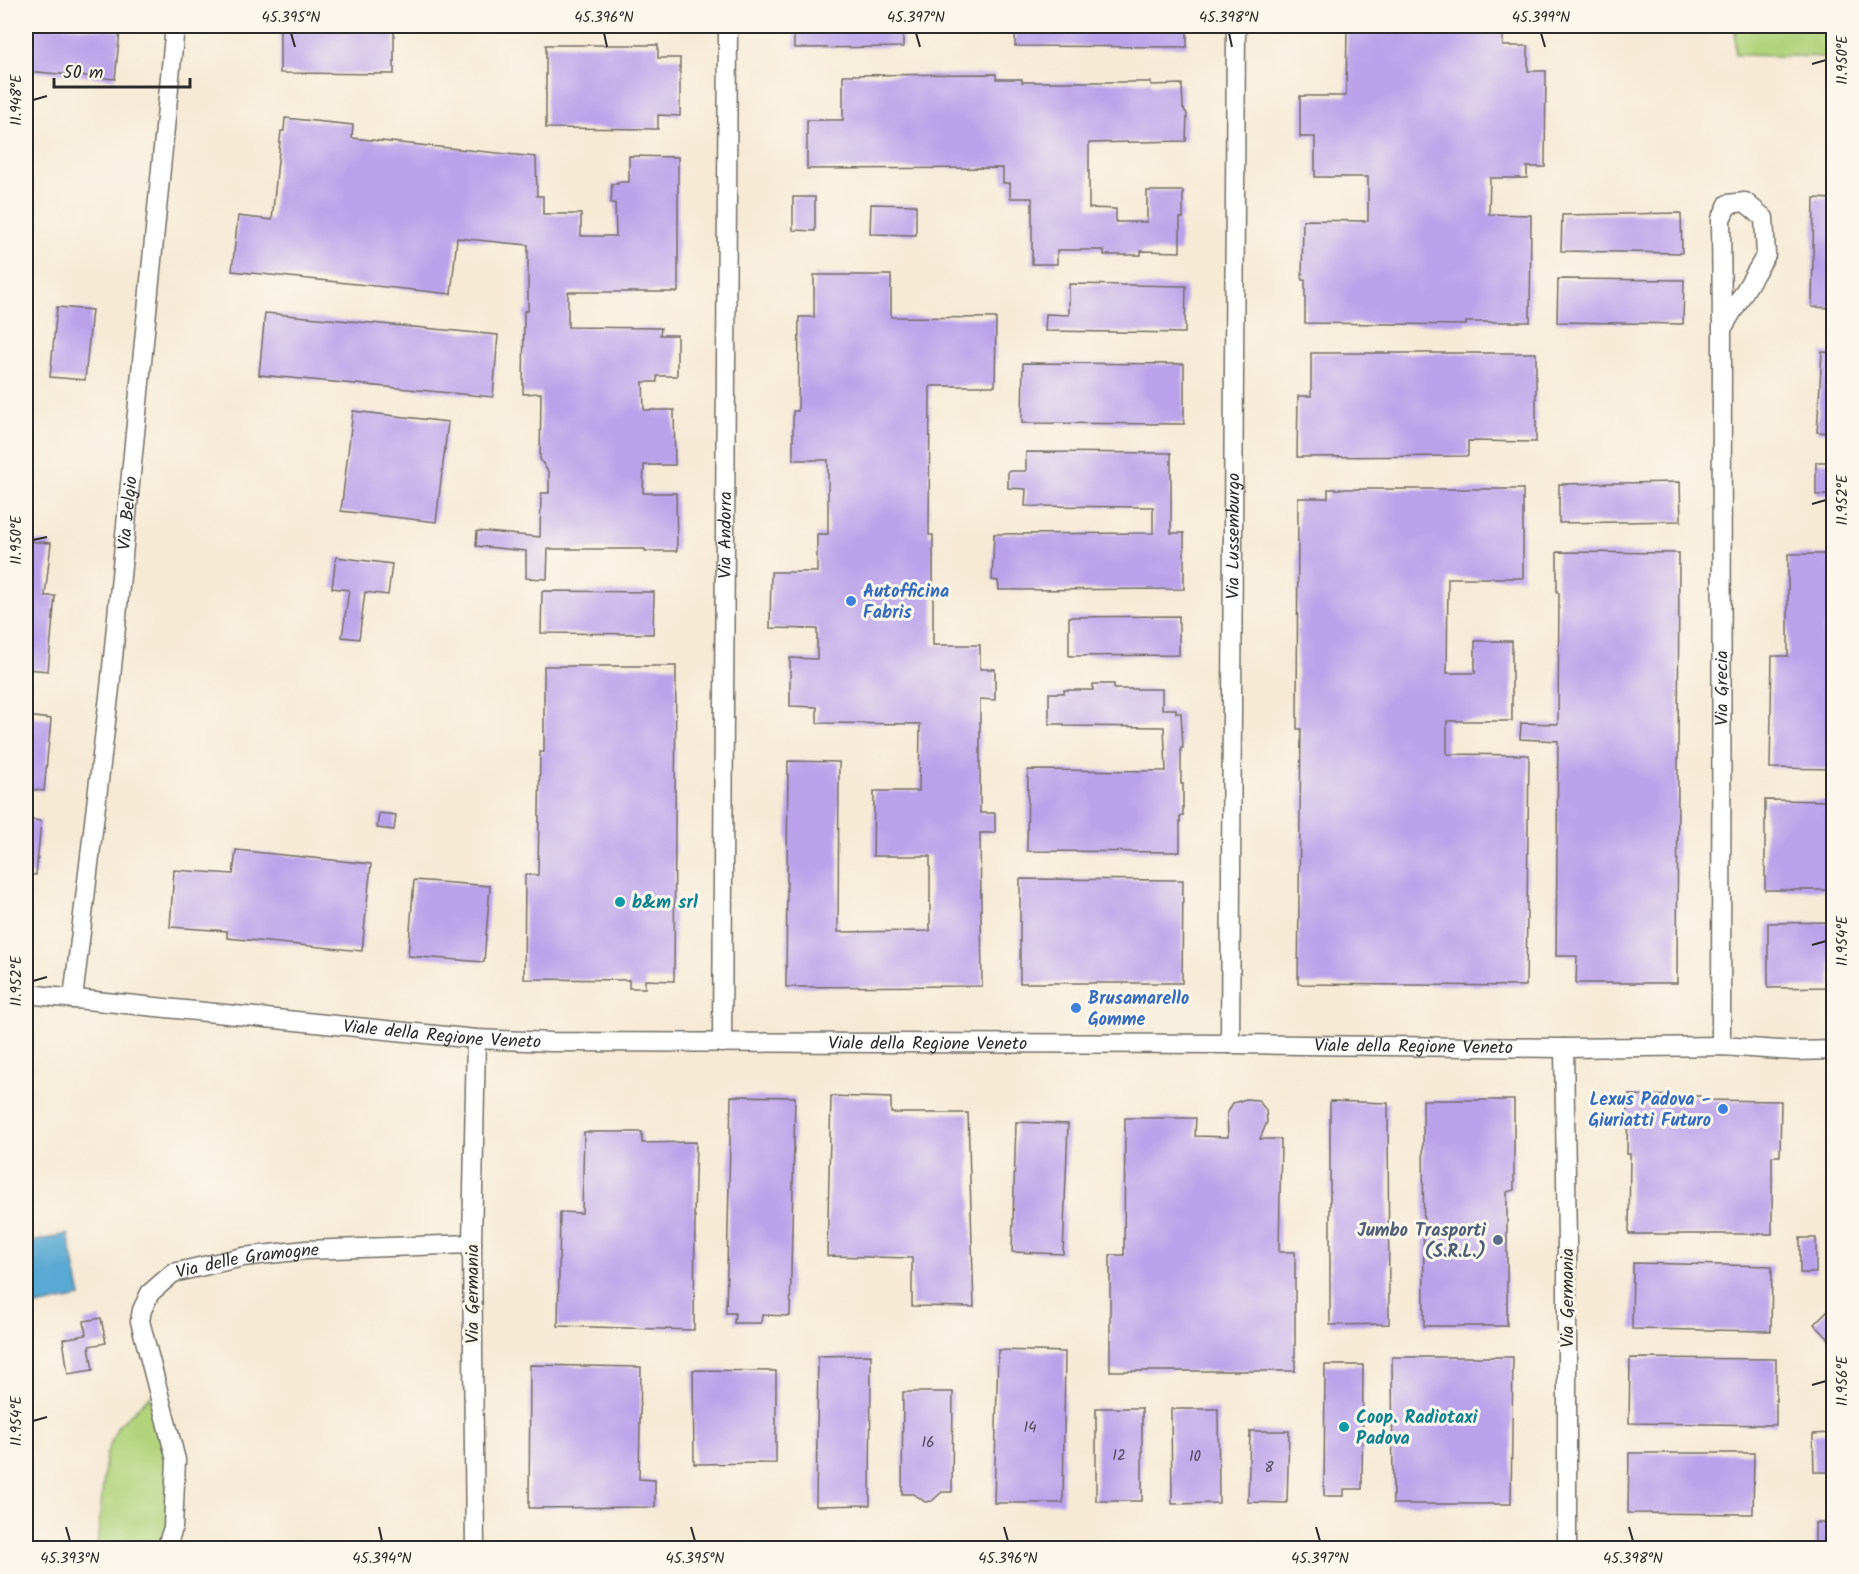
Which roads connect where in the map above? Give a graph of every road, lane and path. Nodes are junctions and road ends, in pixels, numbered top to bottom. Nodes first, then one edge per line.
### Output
1 (174, 26) edge
2 (728, 26) edge
3 (1236, 26) edge
4 (1722, 329) junction
5 (26, 994) edge
6 (73, 999) junction
7 (476, 1039) junction
8 (722, 1043) junction
9 (1230, 1044) junction
10 (1721, 1046) junction
11 (1564, 1048) junction
12 (1833, 1050) edge
13 (472, 1244) junction
14 (166, 1548) edge
15 (475, 1548) edge
16 (1567, 1548) edge

1 - 6 street, Via Belgio
2 - 8 street, Via Andorra
3 - 9 street, Via Lussemburgo
4 - 4 street, Via Grecia
4 - 10 street, Via Grecia
5 - 6 street, Viale della Regione Veneto
6 - 7 street, Viale della Regione Veneto
7 - 8 street, Viale della Regione Veneto
7 - 13 street, Via Germania
8 - 9 street, Viale della Regione Veneto
9 - 11 street, Viale della Regione Veneto
10 - 11 street, Viale della Regione Veneto
10 - 12 street, Viale della Regione Veneto
11 - 16 street, Via Germania
13 - 14 street, Via delle Gramogne
13 - 15 street, Via Germania

